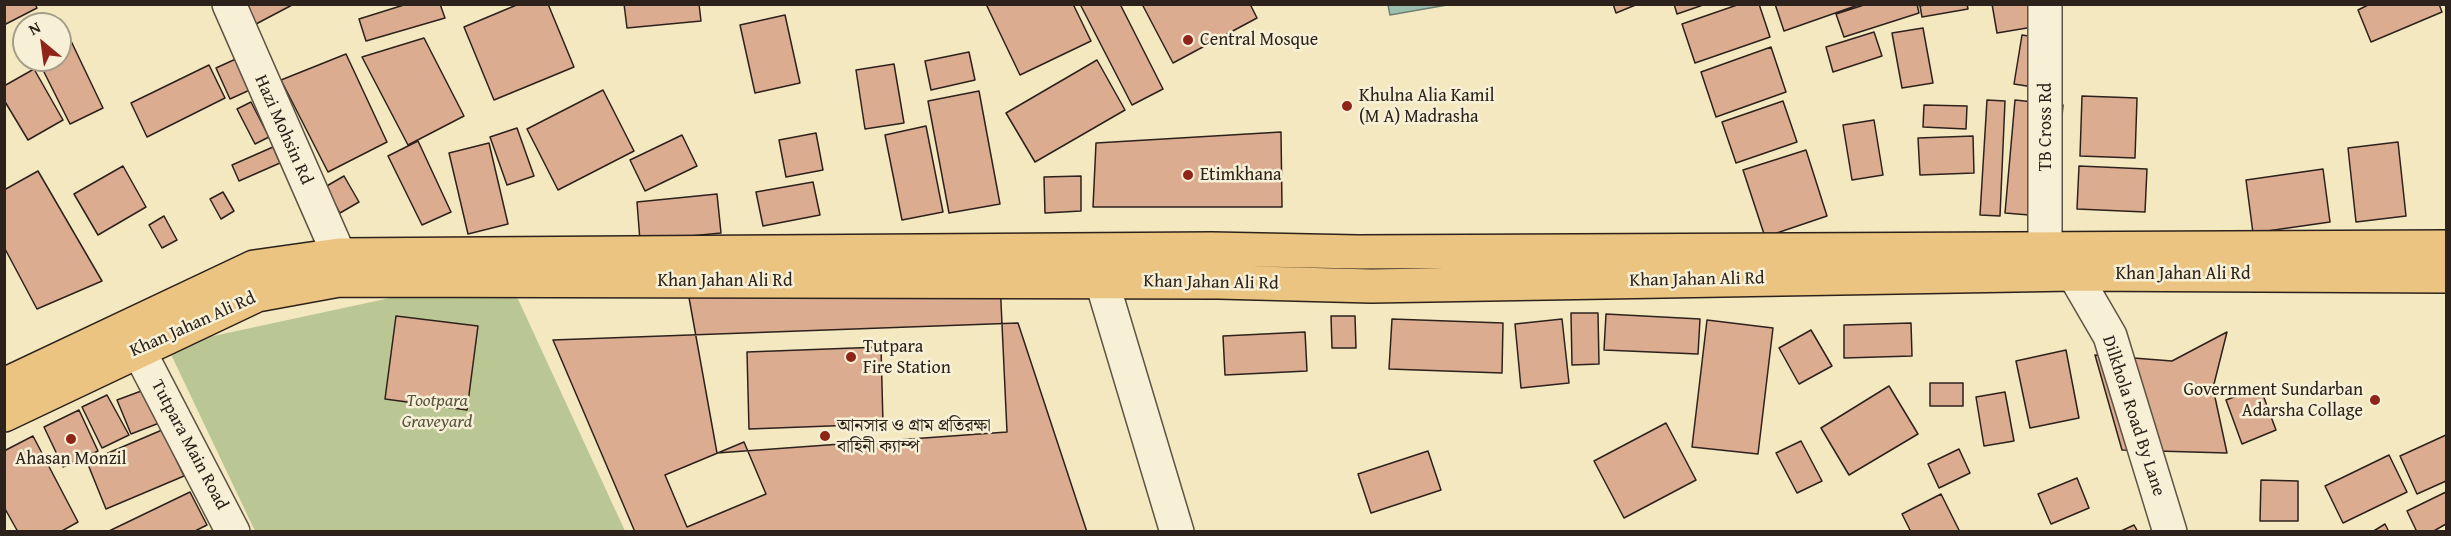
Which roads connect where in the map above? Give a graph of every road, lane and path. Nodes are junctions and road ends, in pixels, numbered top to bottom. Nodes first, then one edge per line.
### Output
1 (229, 4) edge
2 (2045, 4) edge
3 (2446, 248) edge
4 (2045, 250) junction
5 (339, 255) junction
6 (2074, 273) junction
7 (2446, 276) edge
8 (1102, 282) junction
9 (133, 338) junction
10 (4, 385) edge
11 (4, 415) edge
12 (233, 531) edge
13 (1177, 531) edge
14 (2170, 531) edge

1 - 5 street, Hazi Mohsin Rd
2 - 4 street, TB Cross Rd
3 - 4 highway, Khan Jahan Ali Rd
4 - 5 highway, Khan Jahan Ali Rd
4 - 6 street, Dilkhola Road By Lane
5 - 9 highway, Khan Jahan Ali Rd
6 - 7 highway, Khan Jahan Ali Rd
6 - 8 highway, Khan Jahan Ali Rd
6 - 14 street, Dilkhola Road By Lane
8 - 9 highway, Khan Jahan Ali Rd
8 - 13 street
9 - 10 highway, Khan Jahan Ali Rd
9 - 11 highway, Khan Jahan Ali Rd
9 - 12 street, Tutpara Main Road

